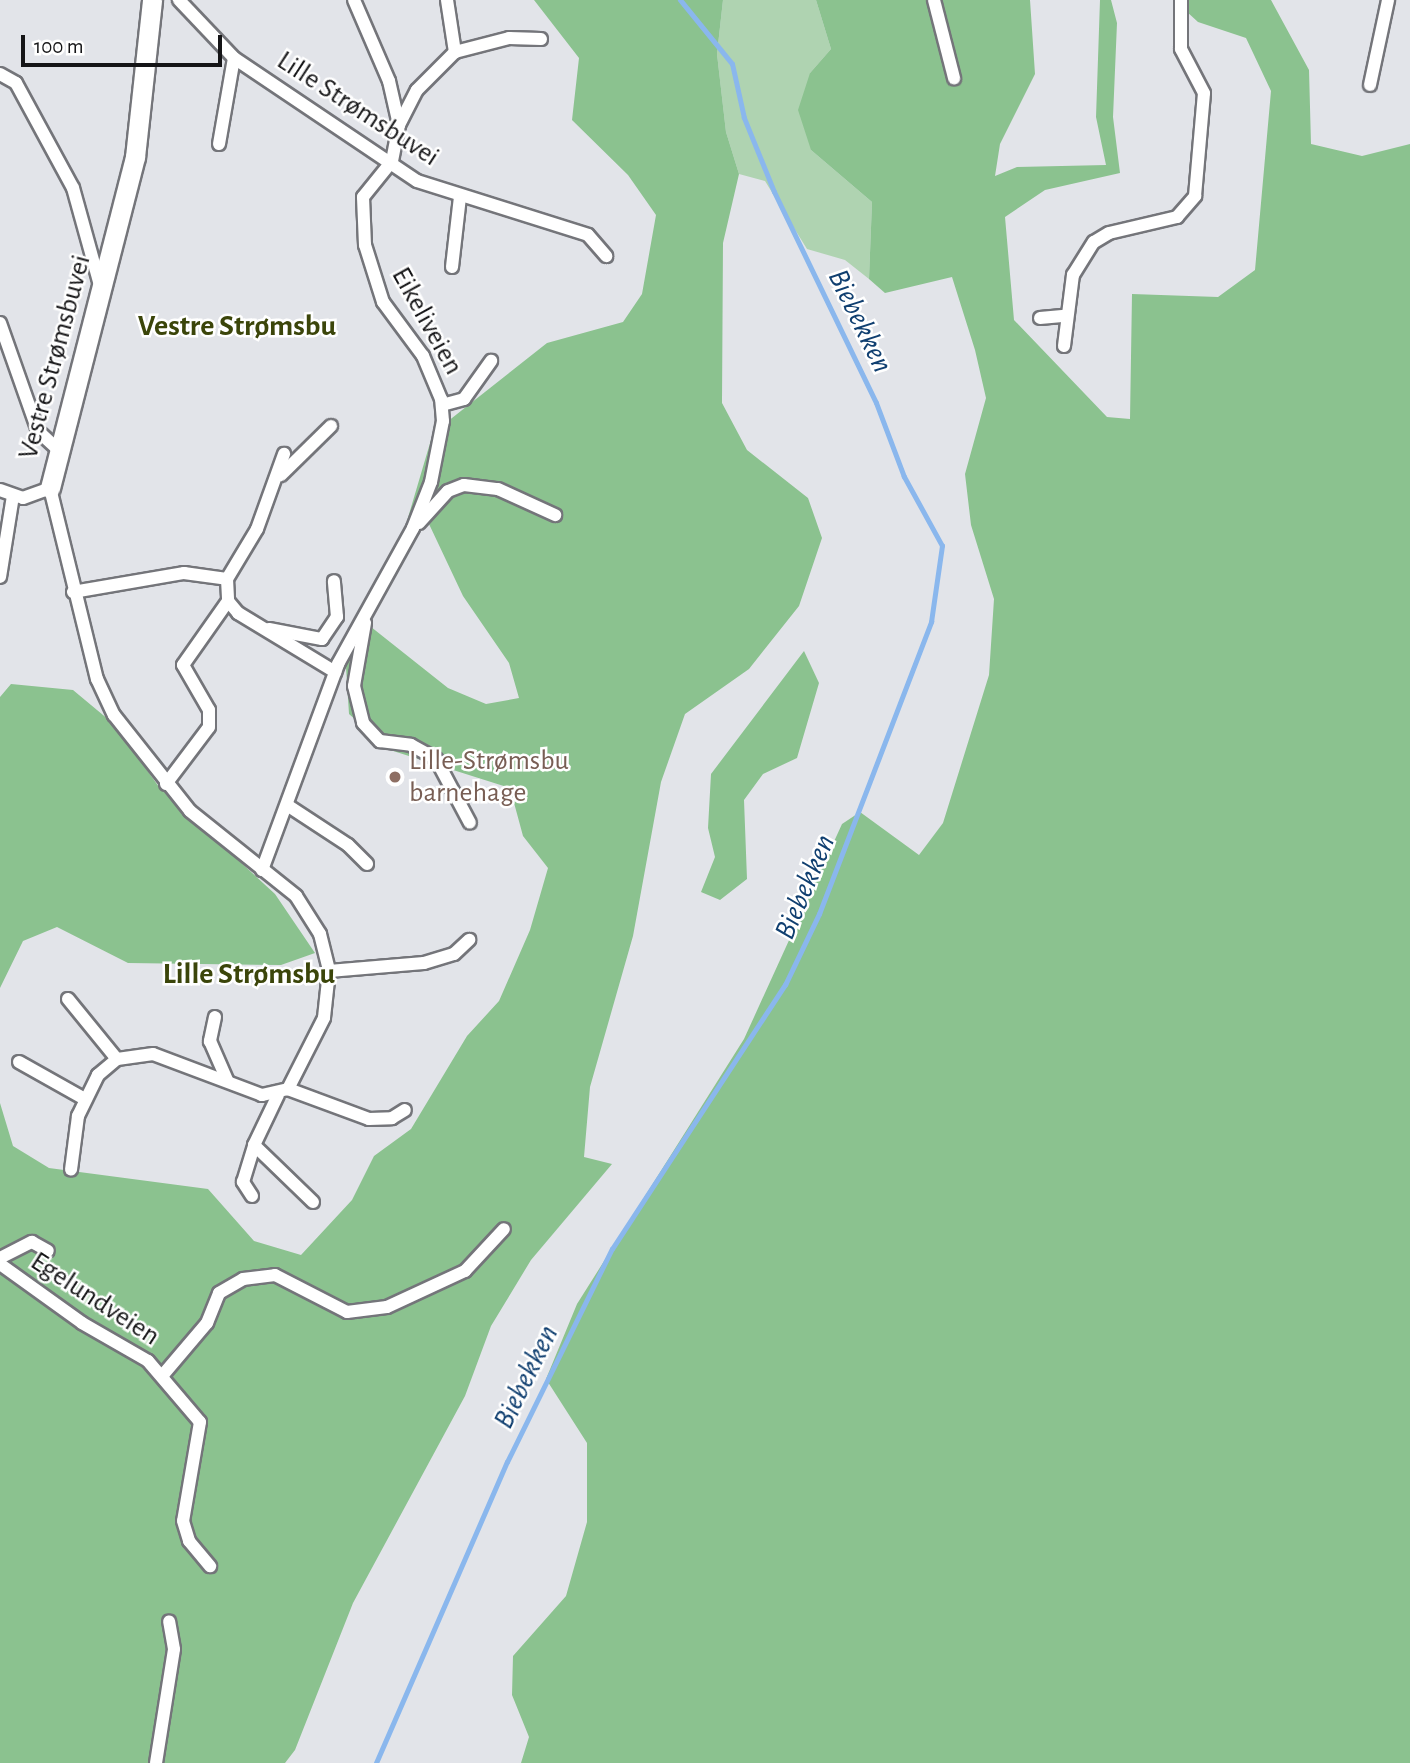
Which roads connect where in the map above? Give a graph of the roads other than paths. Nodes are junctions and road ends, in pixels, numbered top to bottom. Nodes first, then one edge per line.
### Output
1 (152, 0) edge
2 (179, 0) edge
3 (354, 0) edge
4 (447, 0) edge
5 (934, 0) edge
6 (1181, 0) edge
7 (1388, 0) edge
8 (541, 39) dead end
9 (456, 52) junction
10 (234, 58) junction
11 (0, 74) edge
12 (954, 78) dead end
13 (1370, 85) dead end
14 (399, 125) junction
15 (219, 144) dead end
16 (388, 163) junction
17 (460, 197) junction
18 (606, 257) dead end
19 (452, 267) dead end
20 (101, 289) junction
21 (1065, 316) junction
22 (1040, 318) dead end
23 (0, 323) edge
24 (1064, 346) dead end
25 (491, 361) dead end
26 (442, 405) junction
27 (331, 426) dead end
28 (57, 449) junction
29 (284, 454) dead end
30 (273, 487) junction
31 (50, 488) junction
32 (4, 494) edge
33 (555, 514) dead end
34 (413, 528) junction
35 (0, 577) edge
36 (227, 579) junction
37 (334, 581) dead end
38 (73, 592) junction
39 (228, 601) junction
40 (363, 619) junction
41 (249, 622) junction
42 (335, 672) junction
43 (166, 784) junction
44 (287, 805) junction
45 (470, 823) dead end
46 (367, 864) dead end
47 (262, 870) junction
48 (469, 940) dead end
49 (329, 971) junction
50 (68, 999) dead end
51 (215, 1017) dead end
52 (117, 1059) junction
53 (19, 1062) dead end
54 (227, 1080) junction
55 (283, 1092) junction
56 (85, 1099) junction
57 (404, 1110) dead end
58 (254, 1145) junction
59 (71, 1170) dead end
60 (252, 1196) dead end
61 (313, 1202) dead end
62 (504, 1229) dead end
63 (48, 1251) dead end
64 (0, 1258) edge
65 (0, 1264) edge
66 (162, 1376) junction
67 (210, 1566) dead end
68 (169, 1621) dead end
69 (156, 1763) edge

1 - 20 main road, Vestre Strømsbuvei
2 - 10 street, Lille Strømsbuvei
3 - 14 street
4 - 9 street
5 - 12 street
6 - 21 street
7 - 13 street
8 - 9 street
9 - 14 street
10 - 15 street
10 - 16 street, Lille Strømsbuvei
11 - 20 street
14 - 16 street
16 - 17 street, Lille Strømsbuvei
16 - 26 street, Eikeliveien
17 - 18 street, Lille Strømsbuvei
17 - 19 street
20 - 28 main road, Vestre Strømsbuvei
21 - 22 street
21 - 24 street
23 - 28 street
25 - 26 street
26 - 34 street, Eikeliveien
27 - 30 street
28 - 31 main road, Vestre Strømsbuvei
29 - 30 street
30 - 36 street
31 - 32 street
31 - 38 street, Vestre Strømsbuvei
32 - 35 street
33 - 34 street
34 - 40 street, Eikeliveien
36 - 38 street
36 - 39 street
37 - 41 street
38 - 43 street, Vestre Strømsbuvei
39 - 41 street
39 - 43 street
40 - 42 street, Eikeliveien
40 - 45 street, Eikeliveien
41 - 42 street
42 - 44 street, Eikeliveien
43 - 47 street, Vestre Strømsbuvei
44 - 46 street
44 - 47 street, Eikeliveien
47 - 49 street, Vestre Strømsbuvei
48 - 49 street
49 - 55 street, Vestre Strømsbuvei
50 - 52 street
51 - 54 street
52 - 54 street
52 - 56 street
53 - 56 street
54 - 55 street
55 - 57 street
55 - 58 street, Vestre Strømsbuvei
56 - 59 street
58 - 60 street, Vestre Strømsbuvei
58 - 61 street
62 - 66 street, Egelundveien
63 - 64 street
65 - 66 street, Egelundveien
66 - 67 street, Egelundveien
68 - 69 street

